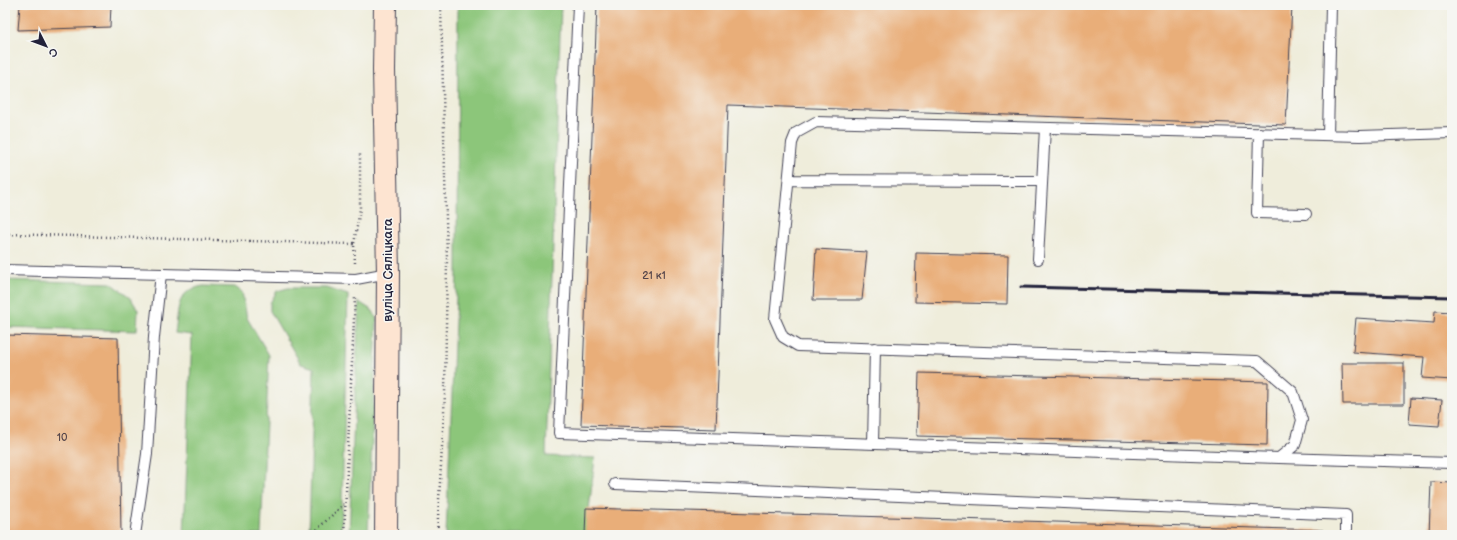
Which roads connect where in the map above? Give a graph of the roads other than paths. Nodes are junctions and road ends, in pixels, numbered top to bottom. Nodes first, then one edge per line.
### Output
1 (385, 5) edge
2 (578, 5) edge
3 (1331, 5) edge
4 (1046, 128) junction
5 (1260, 133) junction
6 (1452, 133) edge
7 (1328, 135) junction
8 (789, 180) junction
9 (1042, 181) junction
10 (1306, 214) dead end
11 (1038, 260) dead end
12 (5, 270) edge
13 (388, 273) junction
14 (161, 274) junction
15 (875, 348) junction
16 (873, 444) junction
17 (1279, 458) junction
18 (1452, 463) edge
19 (615, 484) dead end
20 (135, 535) edge
21 (386, 535) edge
22 (1346, 535) edge

1 - 13 main road, вуліца Сяліцкага
2 - 16 lane
3 - 7 lane
4 - 5 lane
4 - 8 lane
4 - 9 lane
5 - 7 lane
5 - 10 lane
6 - 7 lane
8 - 9 lane
8 - 15 lane
9 - 11 lane
12 - 14 lane
13 - 14 lane
13 - 21 main road, вуліца Сяліцкага
14 - 20 lane
15 - 16 lane
15 - 17 lane
16 - 17 lane
17 - 18 lane
19 - 22 lane

